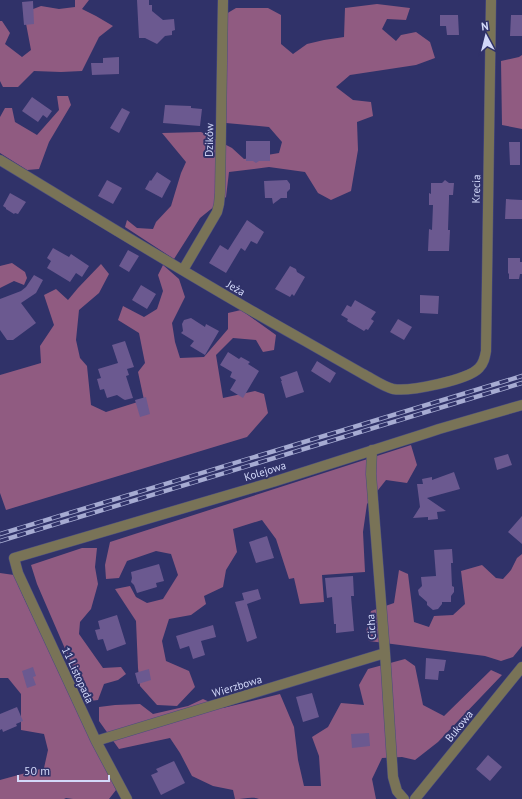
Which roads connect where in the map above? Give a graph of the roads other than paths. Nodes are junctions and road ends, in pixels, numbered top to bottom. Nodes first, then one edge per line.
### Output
1 (223, 0) edge
2 (491, 0) edge
3 (0, 160) edge
4 (183, 270) junction
5 (471, 373) joint
6 (522, 405) edge
7 (372, 450) junction
8 (14, 558) joint
9 (385, 653) junction
10 (522, 667) edge
11 (96, 741) junction
12 (127, 799) edge
13 (404, 799) edge
14 (415, 799) edge

1 - 4 street, Dzików
2 - 5 street, Krecia
3 - 4 street, Jeża
4 - 5 street, Jeża
6 - 7 street, Kolejowa
7 - 8 street, Kolejowa
7 - 9 street, Cicha
8 - 11 street, 11 Listopada
9 - 11 street, Wierzbowa
9 - 13 street, Cicha
10 - 14 street, Bukowa
11 - 12 street, 11 Listopada

